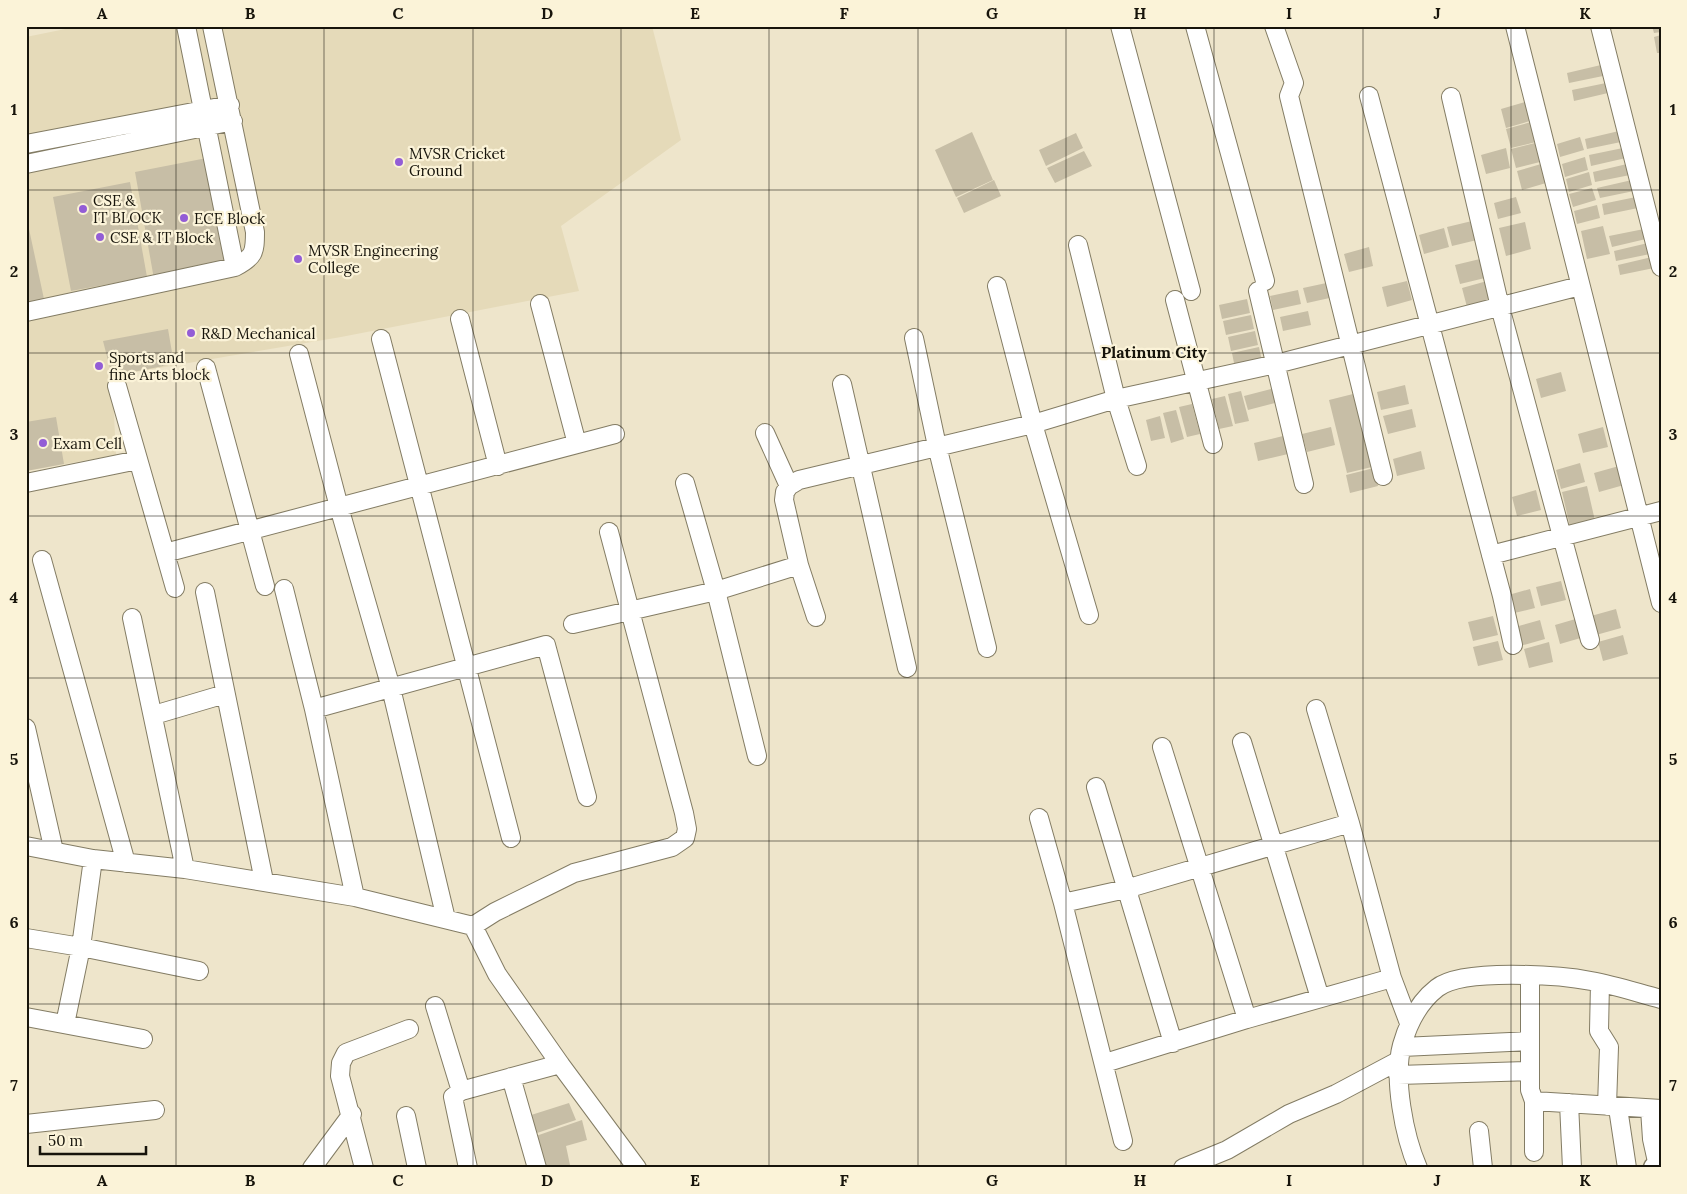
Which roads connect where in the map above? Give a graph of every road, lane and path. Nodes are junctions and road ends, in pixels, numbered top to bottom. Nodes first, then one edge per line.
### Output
1 (186, 26) edge
2 (212, 26) edge
3 (1120, 26) edge
4 (1195, 26) edge
5 (1274, 26) edge
6 (1516, 26) edge
7 (1600, 26) edge
8 (1369, 96) dead end
9 (1451, 97) dead end
10 (231, 113) junction
11 (204, 119) junction
12 (26, 144) edge
13 (26, 164) edge
14 (1078, 245) dead end
15 (1661, 266) edge
16 (235, 267) junction
17 (997, 286) dead end
18 (1580, 286) junction
19 (1191, 291) dead end
20 (1175, 300) dead end
21 (540, 304) dead end
22 (1500, 308) junction
23 (26, 312) edge
24 (460, 319) dead end
25 (1430, 325) junction
26 (914, 338) dead end
27 (381, 339) dead end
28 (1349, 345) junction
29 (299, 354) dead end
30 (1276, 364) junction
31 (206, 368) dead end
32 (1197, 380) junction
33 (842, 384) dead end
34 (117, 386) dead end
35 (1116, 399) junction
36 (1033, 424) junction
37 (765, 433) dead end
38 (615, 434) dead end
39 (577, 444) junction
40 (1214, 444) dead end
41 (937, 446) junction
42 (138, 460) junction
43 (862, 465) junction
44 (498, 466) junction
45 (1137, 466) dead end
46 (1383, 476) dead end
47 (26, 483) edge
48 (685, 483) dead end
49 (1304, 484) dead end
50 (420, 486) junction
51 (789, 486) junction
52 (339, 507) junction
53 (1661, 511) edge
54 (1639, 517) junction
55 (251, 530) junction
56 (609, 532) dead end
57 (1562, 538) junction
58 (166, 552) junction
59 (1491, 555) junction
60 (42, 560) dead end
61 (799, 565) junction
62 (265, 586) dead end
63 (175, 588) dead end
64 (284, 589) dead end
65 (716, 590) junction
66 (205, 592) dead end
67 (1661, 603) edge
68 (630, 610) junction
69 (1089, 615) dead end
70 (816, 617) dead end
71 (132, 618) dead end
72 (573, 624) dead end
73 (1590, 640) dead end
74 (1513, 645) dead end
75 (988, 648) dead end
76 (466, 667) junction
77 (907, 668) dead end
78 (391, 688) junction
79 (225, 694) junction
80 (314, 709) junction
81 (1316, 709) dead end
82 (154, 715) junction
83 (26, 728) edge
84 (1242, 742) dead end
85 (1162, 746) dead end
86 (757, 756) dead end
87 (1096, 787) dead end
88 (587, 797) dead end
89 (1039, 818) dead end
90 (1350, 823) junction
91 (511, 838) dead end
92 (1274, 845) junction
93 (26, 846) edge
94 (54, 851) junction
95 (93, 859) junction
96 (126, 863) junction
97 (1201, 866) junction
98 (185, 869) junction
99 (264, 881) junction
100 (1126, 889) junction
101 (355, 897) junction
102 (1063, 903) junction
103 (446, 920) junction
104 (473, 926) junction
105 (26, 938) edge
106 (81, 947) junction
107 (199, 971) dead end
108 (1530, 974) junction
109 (1392, 978) junction
110 (1600, 982) junction
111 (1320, 998) junction
112 (1661, 999) edge
113 (435, 1006) dead end
114 (26, 1017) edge
115 (1247, 1019) junction
116 (1409, 1023) junction
117 (66, 1024) junction
118 (410, 1030) dead end
119 (143, 1039) dead end
120 (1530, 1041) junction
121 (1172, 1043) junction
122 (1399, 1061) junction
123 (1105, 1063) junction
124 (560, 1064) junction
125 (1530, 1071) junction
126 (511, 1078) junction
127 (461, 1091) junction
128 (1534, 1101) junction
129 (1569, 1104) junction
130 (1612, 1107) junction
131 (1656, 1109) edge
132 (155, 1110) dead end
133 (352, 1114) junction
134 (406, 1116) dead end
135 (26, 1124) edge
136 (1479, 1131) dead end
137 (1123, 1141) dead end
138 (1534, 1152) dead end
139 (1658, 1166) edge
140 (312, 1168) edge
141 (364, 1168) edge
142 (417, 1168) edge
143 (468, 1168) edge
144 (537, 1168) edge
145 (637, 1168) edge
146 (1183, 1168) edge
147 (1418, 1168) edge
148 (1483, 1168) edge
149 (1572, 1168) edge
150 (1627, 1168) edge

1 - 11 street
2 - 10 street
3 - 19 street
4 - 30 street
5 - 28 street
6 - 18 street
7 - 15 street
8 - 25 street
9 - 22 street
10 - 11 street
10 - 16 street
11 - 12 street
11 - 13 street
11 - 16 street
14 - 35 street
16 - 23 street
17 - 36 street
18 - 22 street
18 - 54 street
20 - 32 street
21 - 39 street
22 - 25 street
22 - 57 street
24 - 44 street
25 - 28 street
25 - 59 street
26 - 41 street
27 - 50 street
28 - 30 street
28 - 46 street
29 - 52 street
30 - 32 street
30 - 49 street
31 - 55 street
32 - 35 street
32 - 40 street
33 - 43 street
34 - 42 street
35 - 36 street
35 - 45 street
36 - 41 street
36 - 69 street
37 - 51 street
38 - 39 street
39 - 44 street
41 - 43 street
41 - 75 street
42 - 47 street
42 - 58 street
43 - 51 street
43 - 77 street
44 - 50 street
48 - 65 street
50 - 52 street
50 - 76 street
51 - 61 street
52 - 55 street
52 - 78 street
53 - 54 street
54 - 57 street
54 - 67 street
55 - 58 street
55 - 62 street
56 - 68 street
57 - 59 street
57 - 73 street
58 - 63 street
59 - 74 street
60 - 96 street
61 - 65 street
61 - 70 street
64 - 80 street
65 - 68 street
65 - 86 street
66 - 79 street
68 - 72 street
68 - 104 street
71 - 82 street
76 - 78 street
76 - 88 street
76 - 91 street
78 - 80 street
78 - 103 street
79 - 82 street
79 - 99 street
80 - 101 street
81 - 90 street
82 - 98 street
83 - 94 street
84 - 92 street
85 - 97 street
87 - 100 street
89 - 102 street
90 - 92 street
90 - 109 street
92 - 97 street
92 - 111 street
93 - 94 street
94 - 95 street
95 - 96 street
95 - 106 street
96 - 98 street
97 - 100 street
97 - 115 street
98 - 99 street
99 - 101 street
100 - 102 street
100 - 121 street
101 - 103 street
102 - 123 street
103 - 104 street
104 - 124 street
105 - 106 street
106 - 107 street
106 - 117 street
108 - 110 street
108 - 116 street
108 - 120 street
109 - 111 street
109 - 116 street
110 - 112 street
110 - 130 street
111 - 115 street
113 - 127 street
114 - 117 street
115 - 121 street
116 - 122 street
117 - 119 street
118 - 133 street
120 - 122 street
120 - 125 street
121 - 123 street
122 - 125 street
122 - 146 street
122 - 147 street
123 - 137 street
124 - 126 street
124 - 145 street
125 - 128 street
126 - 127 street
126 - 144 street
127 - 143 street
128 - 129 street
128 - 138 street
129 - 130 street
129 - 149 street
130 - 131 street
130 - 150 street
131 - 139 street
132 - 135 street
133 - 140 street
133 - 141 street
134 - 142 street
136 - 148 street

